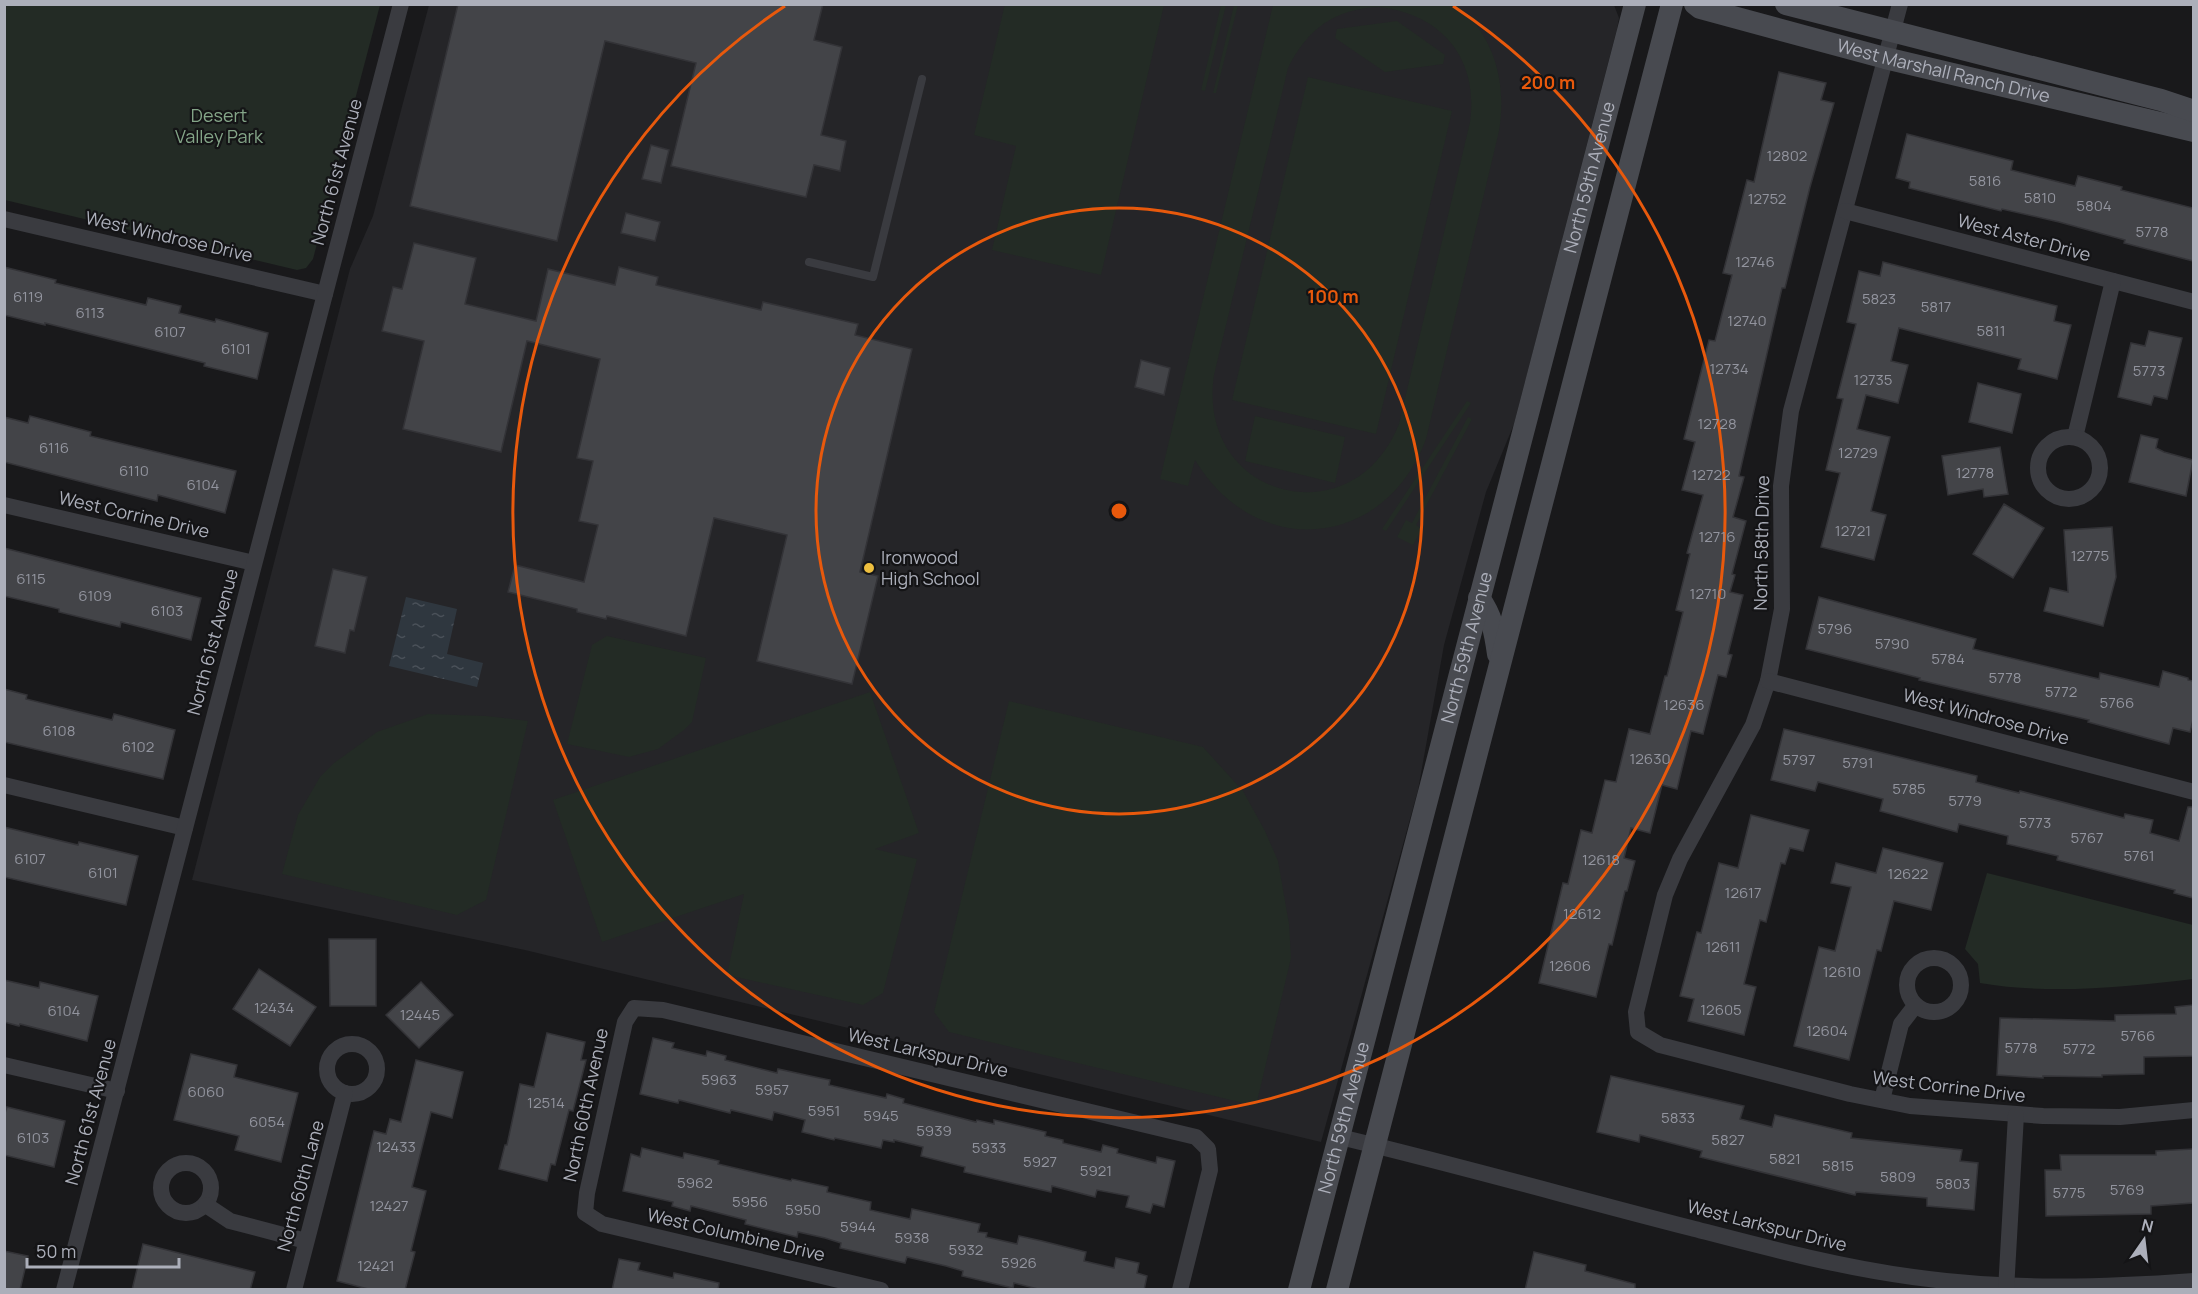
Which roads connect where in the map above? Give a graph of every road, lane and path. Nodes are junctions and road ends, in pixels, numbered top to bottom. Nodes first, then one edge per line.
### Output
1 (401, 4) edge
2 (1635, 4) edge
3 (1672, 4) edge
4 (1695, 4) edge
5 (1786, 4) edge
6 (1900, 4) edge
7 (1893, 32) junction
8 (1885, 58) junction
9 (922, 79) dead end
10 (2193, 111) edge
11 (2193, 131) edge
12 (1845, 211) junction
13 (4, 219) edge
14 (808, 262) dead end
15 (2113, 281) junction
16 (325, 294) junction
17 (2193, 302) edge
18 (2075, 437) dead end
19 (4, 505) edge
20 (254, 563) junction
21 (1479, 598) junction
22 (1499, 667) junction
23 (1768, 681) junction
24 (4, 785) edge
25 (2193, 792) edge
26 (185, 828) junction
27 (1915, 1006) dead end
28 (634, 1008) joint
29 (1638, 1032) joint
30 (4, 1065) edge
31 (117, 1091) junction
32 (345, 1094) dead end
33 (1882, 1100) junction
34 (2193, 1110) edge
35 (2016, 1115) junction
36 (1340, 1137) junction
37 (1374, 1146) junction
38 (206, 1205) dead end
39 (585, 1213) joint
40 (306, 1240) junction
41 (2193, 1281) edge
42 (2006, 1287) edge
43 (64, 1290) edge
44 (294, 1290) edge
45 (881, 1290) edge
46 (1180, 1290) edge
47 (1299, 1290) edge
48 (1337, 1290) edge

1 - 16 street, North 61st Avenue
2 - 21 main road, North 59th Avenue
3 - 22 main road, North 59th Avenue
4 - 8 main road, West Marshall Ranch Drive
5 - 7 main road, West Marshall Ranch Drive
6 - 7 street, North 58th Drive
7 - 8 street, North 58th Drive
7 - 10 main road, West Marshall Ranch Drive
8 - 11 main road, West Marshall Ranch Drive
8 - 12 street, North 58th Drive
9 - 14 lane
12 - 15 street, West Aster Drive
12 - 23 street, North 58th Drive
13 - 16 street, West Windrose Drive
15 - 17 street, West Aster Drive
15 - 18 street
16 - 20 street, North 61st Avenue
19 - 20 street, West Corrine Drive
20 - 26 street, North 61st Avenue
21 - 22 main road
21 - 36 main road, North 59th Avenue
22 - 37 main road, North 59th Avenue
23 - 25 street, West Windrose Drive
23 - 29 street, North 58th Drive
24 - 26 street
26 - 31 street, North 61st Avenue
27 - 33 street
28 - 39 street, North 60th Avenue
28 - 46 street, West Larkspur Drive
29 - 33 street, West Corrine Drive
30 - 31 street
31 - 43 street, North 61st Avenue
32 - 40 street, North 60th Lane
33 - 35 street, West Corrine Drive
34 - 35 street, West Corrine Drive
35 - 42 street
36 - 37 street, West Larkspur Drive
36 - 47 main road, North 59th Avenue
37 - 42 street, West Larkspur Drive
37 - 48 main road, North 59th Avenue
38 - 40 street
39 - 45 street, West Columbine Drive
40 - 44 street, North 60th Lane
41 - 42 street, West Larkspur Drive

